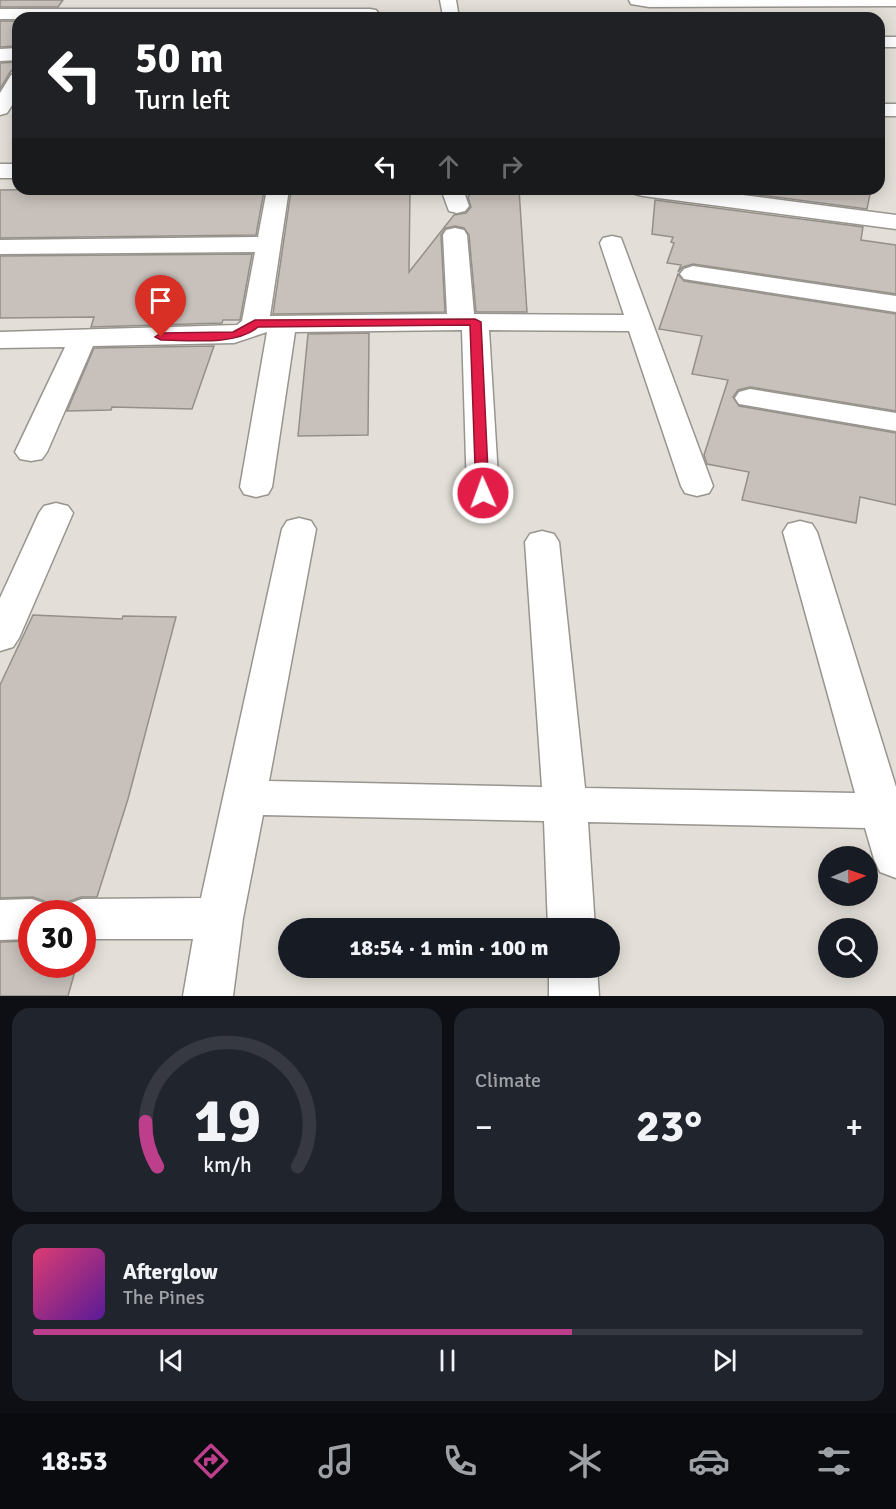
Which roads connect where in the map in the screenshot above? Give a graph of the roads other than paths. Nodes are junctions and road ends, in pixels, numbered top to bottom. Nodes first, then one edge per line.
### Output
1 (637, 0) edge
2 (873, 0) edge
3 (757, 1) edge
4 (896, 1) edge
5 (65, 11) edge
6 (43, 12) edge
7 (167, 12) edge
8 (12, 89) edge
9 (0, 110) edge
10 (277, 195) edge
11 (716, 195) edge
12 (896, 222) edge
13 (455, 235) dead end
14 (612, 243) dead end
15 (268, 244) junction
16 (0, 247) edge
17 (693, 274) dead end
18 (896, 304) edge
19 (468, 322) junction
20 (640, 323) junction
21 (268, 324) junction
22 (83, 338) junction
23 (0, 340) edge
24 (750, 398) dead end
25 (896, 422) edge
26 (31, 452) dead end
27 (697, 486) dead end
28 (256, 488) dead end
29 (483, 493) dead end
30 (56, 513) dead end
31 (299, 529) dead end
32 (800, 532) dead end
33 (542, 542) dead end
34 (0, 638) edge
35 (245, 798) junction
36 (565, 804) junction
37 (882, 811) junction
38 (896, 859) edge
39 (220, 918) junction
40 (571, 918) edge
41 (18, 919) edge
42 (96, 919) edge
43 (0, 920) edge
44 (573, 978) edge
45 (208, 996) edge
46 (574, 996) edge

1 - 3 street
2 - 3 street
2 - 4 street
5 - 6 street
5 - 7 street
8 - 9 street
10 - 15 street
11 - 12 street
13 - 19 street
14 - 20 street
15 - 16 street
15 - 21 street
17 - 18 street
19 - 20 street
19 - 21 street
19 - 29 street
20 - 27 street
21 - 22 street
21 - 28 street
22 - 23 street
22 - 26 street
24 - 25 street
30 - 34 street
31 - 35 street
32 - 37 street
33 - 36 street
35 - 36 street
35 - 39 street
36 - 37 street
36 - 40 street
37 - 38 street
39 - 42 street
39 - 45 street
41 - 43 street
44 - 46 street

